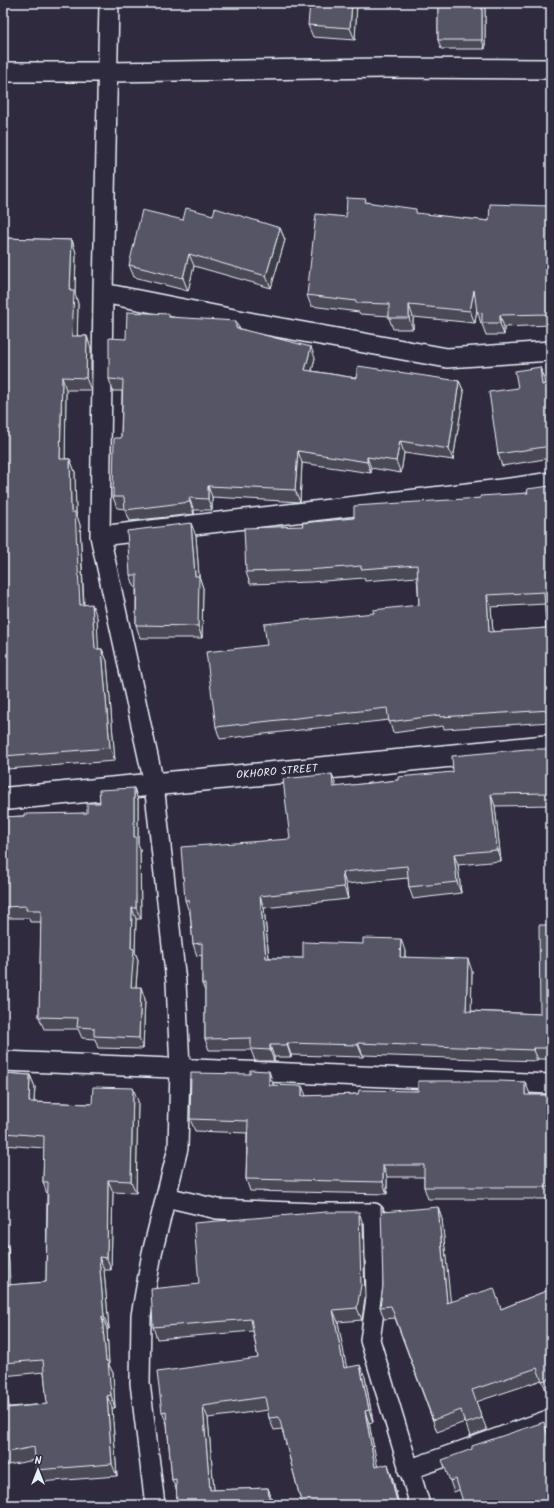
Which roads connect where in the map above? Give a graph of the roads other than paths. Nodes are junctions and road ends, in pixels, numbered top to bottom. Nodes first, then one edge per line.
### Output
1 (109, 3) edge
2 (551, 69) edge
3 (3, 72) edge
4 (109, 72) junction
5 (103, 293) junction
6 (551, 351) edge
7 (551, 482) edge
8 (100, 536) junction
9 (551, 746) edge
10 (154, 784) junction
11 (3, 799) edge
12 (3, 1061) edge
13 (180, 1068) junction
14 (551, 1084) edge
15 (166, 1197) junction
16 (551, 1419) edge
17 (408, 1470) junction
18 (155, 1505) edge
19 (420, 1505) edge

1 - 4 street
2 - 4 street
3 - 4 street
4 - 5 street
5 - 6 street
5 - 8 street
7 - 8 street
8 - 10 street
9 - 10 street, OKHORO STREET
10 - 11 street, OKHORO STREET
10 - 13 street
12 - 13 street
13 - 14 street
13 - 15 street
15 - 17 street
15 - 18 street
16 - 17 street
17 - 19 street

